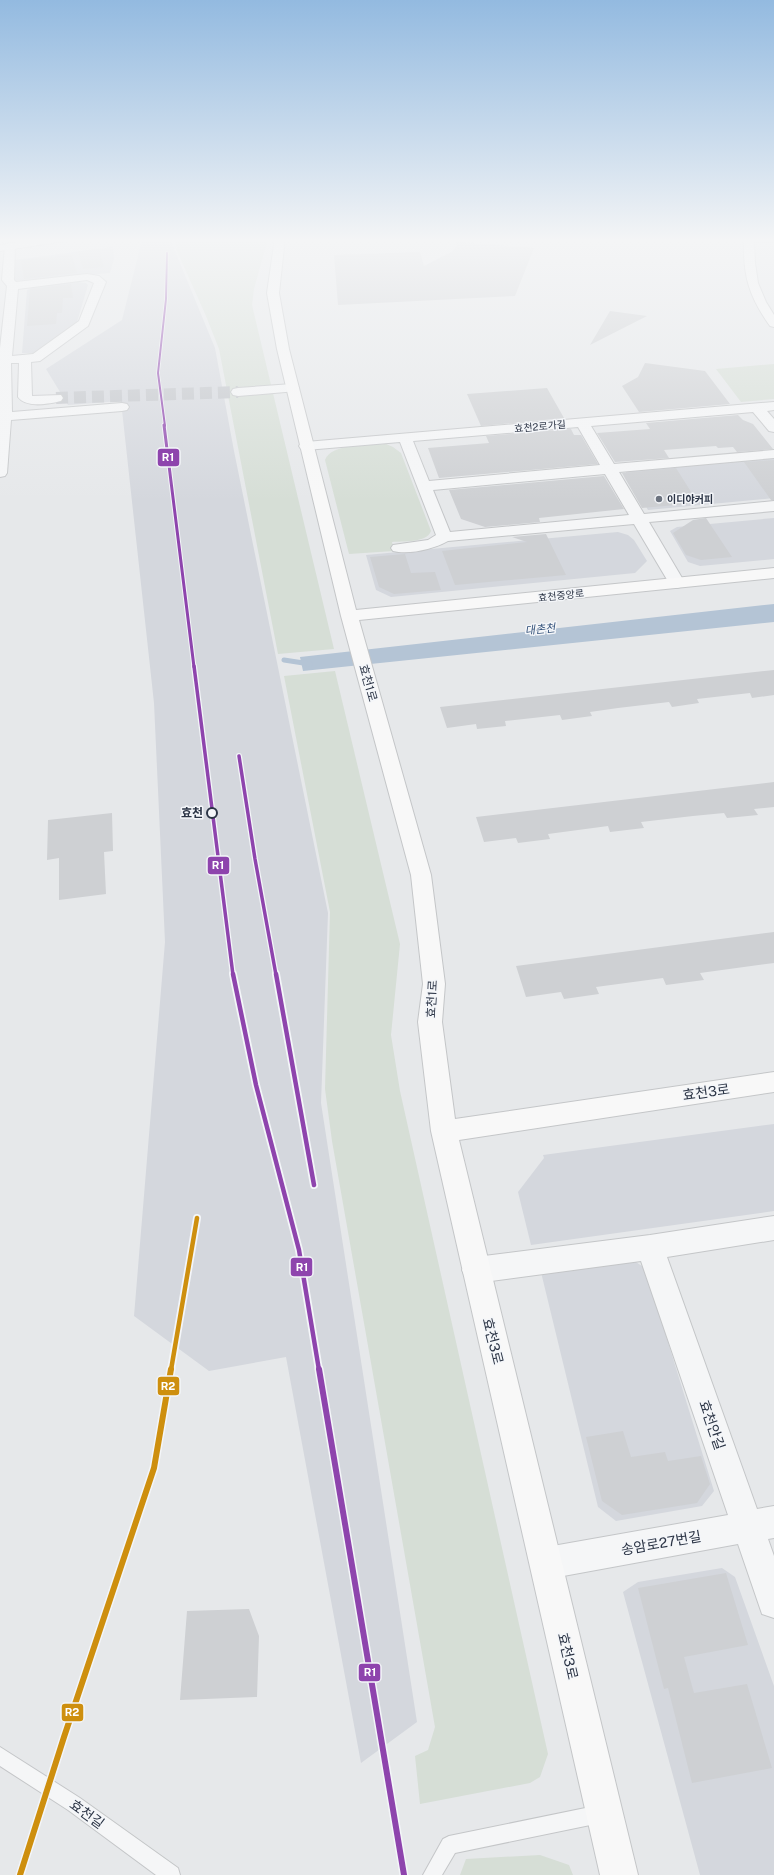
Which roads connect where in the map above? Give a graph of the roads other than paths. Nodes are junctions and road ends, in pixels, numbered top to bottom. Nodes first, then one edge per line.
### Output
1 (9, 326) edge
2 (81, 326) edge
3 (278, 326) edge
4 (25, 358) junction
5 (6, 360) junction
6 (292, 388) junction
7 (238, 392) tunnel mouth
8 (56, 398) tunnel mouth
9 (774, 406) edge
10 (122, 408) dead end
11 (757, 408) junction
12 (2, 417) edge
13 (582, 422) junction
14 (774, 428) edge
15 (405, 438) junction
16 (306, 446) junction
17 (774, 454) edge
18 (610, 469) junction
19 (0, 473) edge
20 (424, 486) junction
21 (774, 506) edge
22 (639, 519) junction
23 (444, 537) junction
24 (399, 548) dead end
25 (774, 573) edge
26 (676, 583) junction
27 (349, 616) junction
28 (774, 1082) edge
29 (444, 1131) junction
30 (774, 1228) edge
31 (650, 1247) junction
32 (476, 1270) junction
33 (761, 1525) edge
34 (547, 1563) junction
35 (774, 1602) edge
36 (0, 1756) edge
37 (605, 1813) junction
38 (171, 1875) edge
39 (432, 1875) edge
40 (619, 1875) edge

1 - 5 street
2 - 4 street
3 - 6 street, 효천1로
4 - 5 street
4 - 8 street
5 - 12 street
6 - 7 street
6 - 16 street, 효천1로
9 - 11 street, 효천2로가길
10 - 12 street
11 - 13 street, 효천2로가길
11 - 14 street
12 - 19 street
13 - 15 street, 효천2로가길
13 - 18 street
15 - 16 street, 효천2로가길
15 - 20 street
16 - 27 street, 효천1로
17 - 18 street
18 - 20 street
18 - 22 street
20 - 23 street
21 - 22 street
22 - 23 street
22 - 26 street
23 - 24 street
25 - 26 street, 효천중앙로
26 - 27 street, 효천중앙로
27 - 29 street, 효천1로
28 - 29 street, 효천3로
29 - 32 street, 효천3로
30 - 31 street
31 - 32 street
31 - 33 street, 효천안길
32 - 34 street, 효천3로
33 - 34 street, 송암로27번길
33 - 35 street, 효천안길
34 - 37 street, 효천3로
36 - 38 lane, 효천길
37 - 39 lane
37 - 40 street, 효천3로

